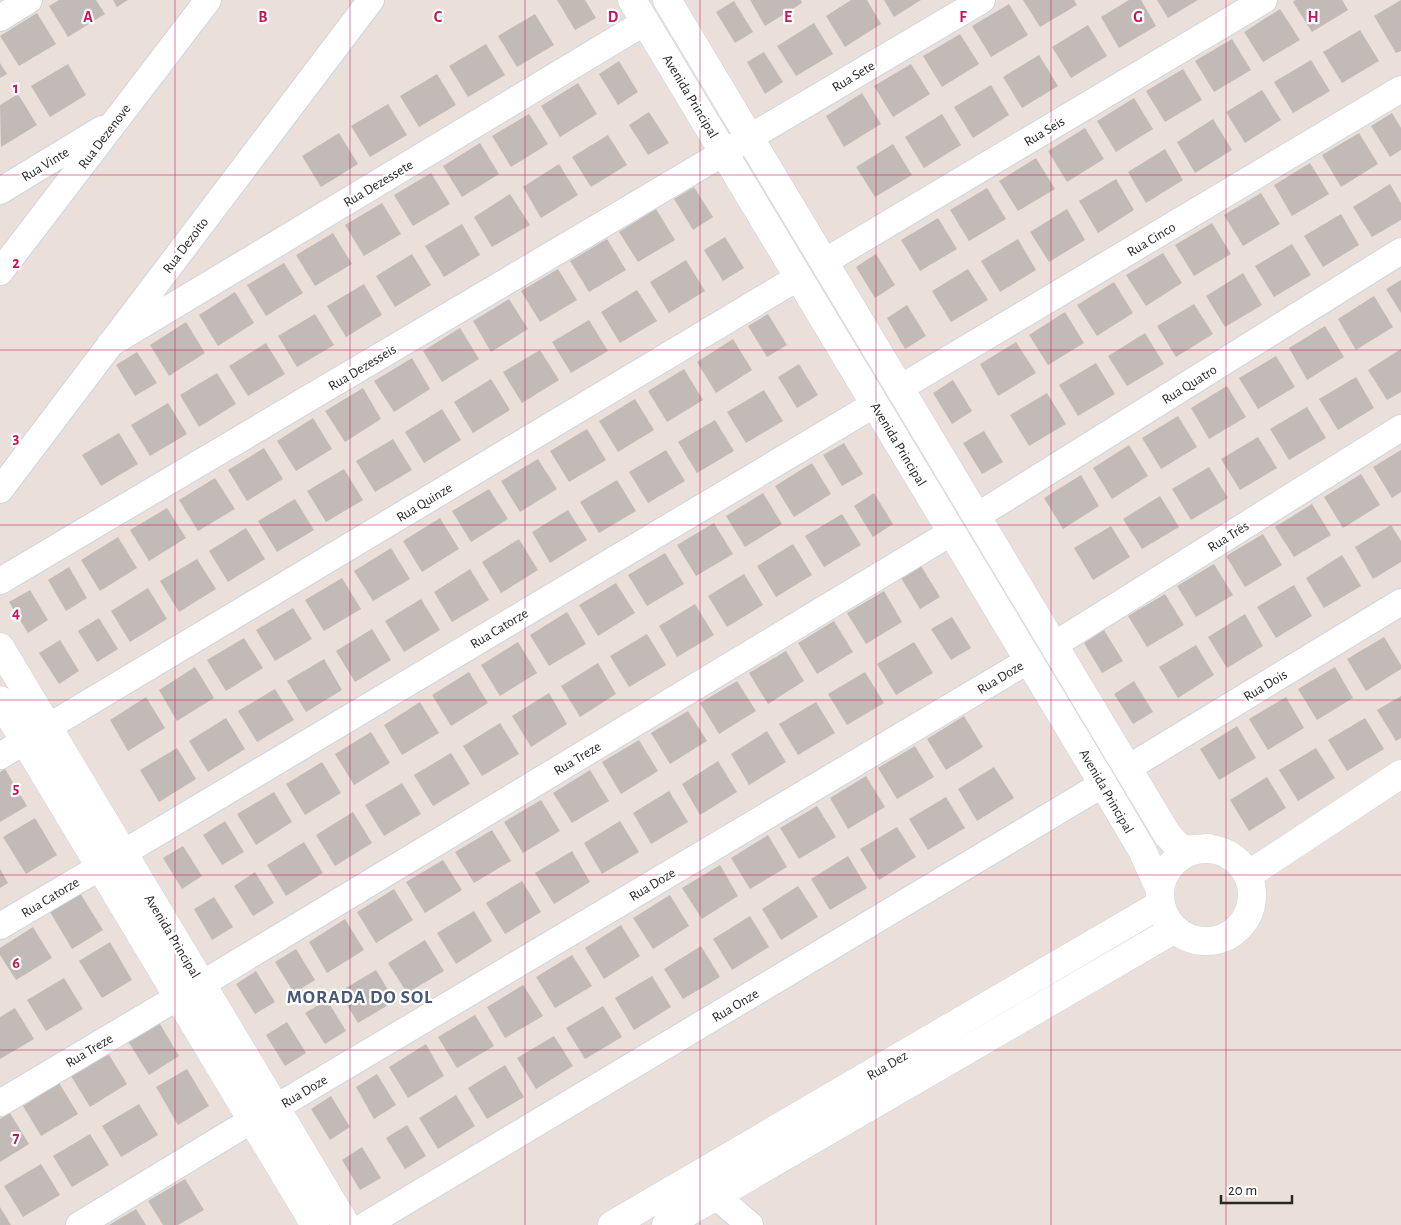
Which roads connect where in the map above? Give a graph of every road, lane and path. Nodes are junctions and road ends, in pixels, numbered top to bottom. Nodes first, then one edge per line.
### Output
1 (29, 0) edge
2 (208, 0) edge
3 (371, 0) edge
4 (982, 0) edge
5 (1264, 0) edge
6 (673, 2) edge
7 (639, 11) edge
8 (0, 18) edge
9 (1401, 89) edge
10 (116, 121) junction
11 (750, 137) junction
12 (724, 152) junction
13 (0, 191) edge
14 (1401, 251) edge
15 (824, 262) junction
16 (0, 272) edge
17 (799, 277) junction
18 (110, 344) junction
19 (900, 388) junction
20 (875, 404) junction
21 (1401, 428) edge
22 (0, 490) edge
23 (977, 516) junction
24 (952, 532) junction
25 (0, 581) edge
26 (1401, 602) edge
27 (1054, 645) junction
28 (0, 647) edge
29 (1029, 660) junction
30 (0, 700) edge
31 (48, 728) junction
32 (25, 741) junction
33 (0, 756) edge
34 (1128, 768) junction
35 (1401, 774) edge
36 (1103, 784) junction
37 (1208, 848) junction
38 (123, 853) junction
39 (100, 867) junction
40 (1248, 875) junction
41 (1160, 897) junction
42 (0, 926) edge
43 (1175, 929) junction
44 (202, 984) junction
45 (178, 997) junction
46 (0, 1104) edge
47 (264, 1114) junction
48 (716, 1196) junction
49 (79, 1225) edge
50 (315, 1225) edge
51 (346, 1225) edge
52 (366, 1225) edge
53 (612, 1225) edge
54 (666, 1225) edge
55 (750, 1225) edge

1 - 8 street
2 - 10 street, Rua Dezenove
3 - 18 street, Rua Dezoito
4 - 11 street, Rua Sete
5 - 15 street, Rua Seis
6 - 11 street, Avenida Principal
7 - 12 street, Avenida Principal
7 - 18 street, Rua Dezessete
9 - 19 street, Rua Cinco
10 - 13 street, Rua Vinte
10 - 16 street, Rua Dezenove
11 - 12 street, Rua Sete
11 - 15 street, Avenida Principal
12 - 17 street, Avenida Principal
12 - 25 street, Rua Dezesseis
14 - 23 street, Rua Quatro
15 - 19 street, Avenida Principal
17 - 20 street, Avenida Principal
17 - 31 street, Rua Quinze
18 - 22 street, Rua Dezoito
19 - 23 street, Avenida Principal
20 - 24 street, Avenida Principal
20 - 38 street, Rua Catorze
21 - 27 street, Rua Três
23 - 27 street, Avenida Principal
24 - 29 street, Avenida Principal
24 - 44 street, Rua Treze
26 - 34 street, Rua Dois
27 - 34 street, Avenida Principal
28 - 31 street, Avenida Principal
29 - 36 street, Avenida Principal
29 - 47 street, Rua Doze
30 - 32 street, Avenida Principal
31 - 38 street, Avenida Principal
32 - 33 street
32 - 39 street, Avenida Principal
34 - 37 street, Avenida Principal
35 - 40 street
36 - 41 street, Avenida Principal
36 - 52 street, Rua Onze
37 - 40 street, Avenida Principal
37 - 41 street
38 - 44 street, Avenida Principal
39 - 42 street, Rua Catorze
39 - 45 street, Avenida Principal
40 - 43 street
41 - 43 street, Avenida Principal
41 - 53 street, Rua Dez
43 - 48 street
44 - 47 street, Avenida Principal
45 - 46 street, Rua Treze
45 - 47 street, Avenida Principal
47 - 49 street, Rua Doze
47 - 50 street, Avenida Principal
47 - 51 street, Avenida Principal
48 - 54 street
48 - 55 street

